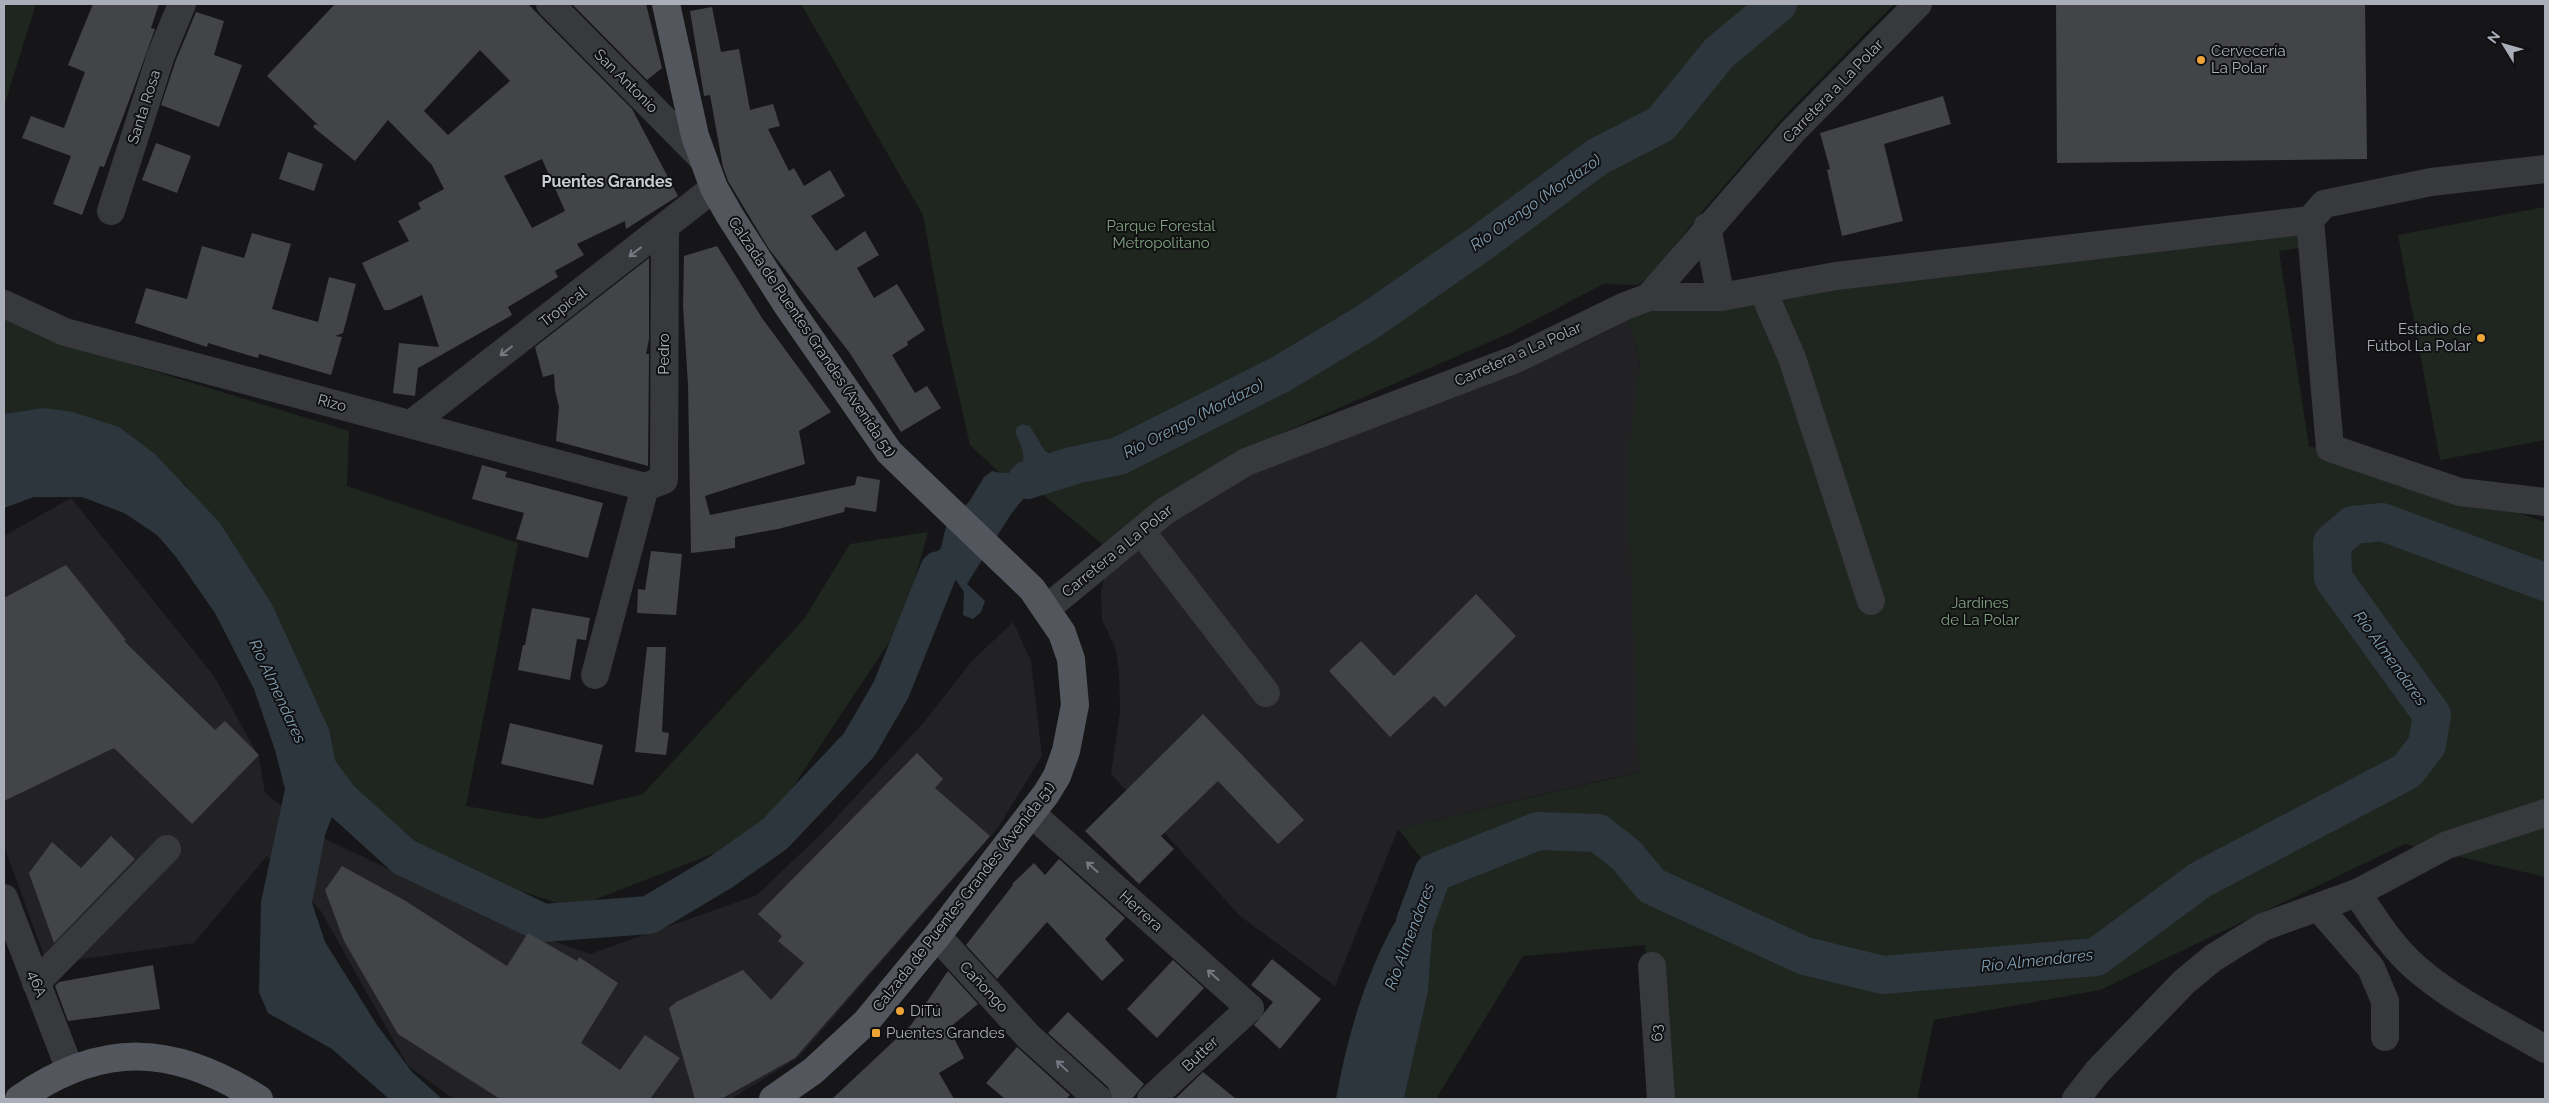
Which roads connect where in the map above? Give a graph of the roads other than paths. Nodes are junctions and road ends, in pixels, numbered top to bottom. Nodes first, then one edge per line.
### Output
1 (182, 4) edge
2 (550, 4) edge
3 (666, 4) edge
4 (1918, 4) edge
5 (702, 158) junction
6 (2545, 169) edge
7 (714, 188) junction
8 (111, 211) dead end
9 (2310, 220) junction
10 (1707, 227) junction
11 (664, 229) junction
12 (1763, 291) junction
13 (1649, 297) junction
14 (1721, 297) junction
15 (4, 304) edge
16 (411, 424) junction
17 (654, 483) junction
18 (2545, 502) edge
19 (1141, 531) junction
20 (1039, 599) junction
21 (1871, 601) dead end
22 (595, 675) dead end
23 (1266, 693) dead end
24 (2545, 813) edge
25 (1032, 814) junction
26 (167, 850) dead end
27 (2357, 893) junction
28 (4, 898) edge
29 (2319, 908) junction
30 (936, 936) junction
31 (1652, 966) dead end
32 (36, 983) junction
33 (1250, 1008) joint
34 (2385, 1037) dead end
35 (2545, 1049) edge
36 (70, 1070) junction
37 (19, 1099) edge
38 (259, 1099) edge
39 (773, 1099) edge
40 (1098, 1099) edge
41 (1151, 1099) edge
42 (1661, 1099) edge
43 (2076, 1099) edge

1 - 8 street, Santa Rosa
2 - 5 street, San Antonio
3 - 5 main road, Calzada de Puentes Grandes (Avenida 51)
4 - 10 street, Carretera a La Polar
5 - 7 main road, Calzada de Puentes Grandes (Avenida 51)
6 - 9 street
7 - 11 street, Tropical
7 - 20 main road, Calzada de Puentes Grandes (Avenida 51)
9 - 12 street
9 - 18 street
10 - 13 street, Carretera a La Polar
10 - 14 street
11 -> 16 street, Tropical
11 - 17 street, Pedro
12 - 14 street
12 - 21 street
13 - 14 street
13 - 19 street, Carretera a La Polar
15 - 16 street, Rizo
16 - 17 street, Rizo
17 - 22 street, Pedro
19 - 20 street, Carretera a La Polar
19 - 23 street
20 - 25 main road, Calzada de Puentes Grandes (Avenida 51)
24 - 27 street
25 - 30 main road, Calzada de Puentes Grandes (Avenida 51)
33 -> 25 street, Herrera
26 - 32 street
27 - 29 street
27 - 35 street
28 - 32 street, 46A
29 - 34 street
29 - 43 street
30 - 39 main road, Calzada de Puentes Grandes (Avenida 51)
40 -> 30 street, Cañongo
31 - 42 street, 63
32 - 36 street, 46A
33 - 41 street, Butter
36 - 37 main road
36 - 38 main road

